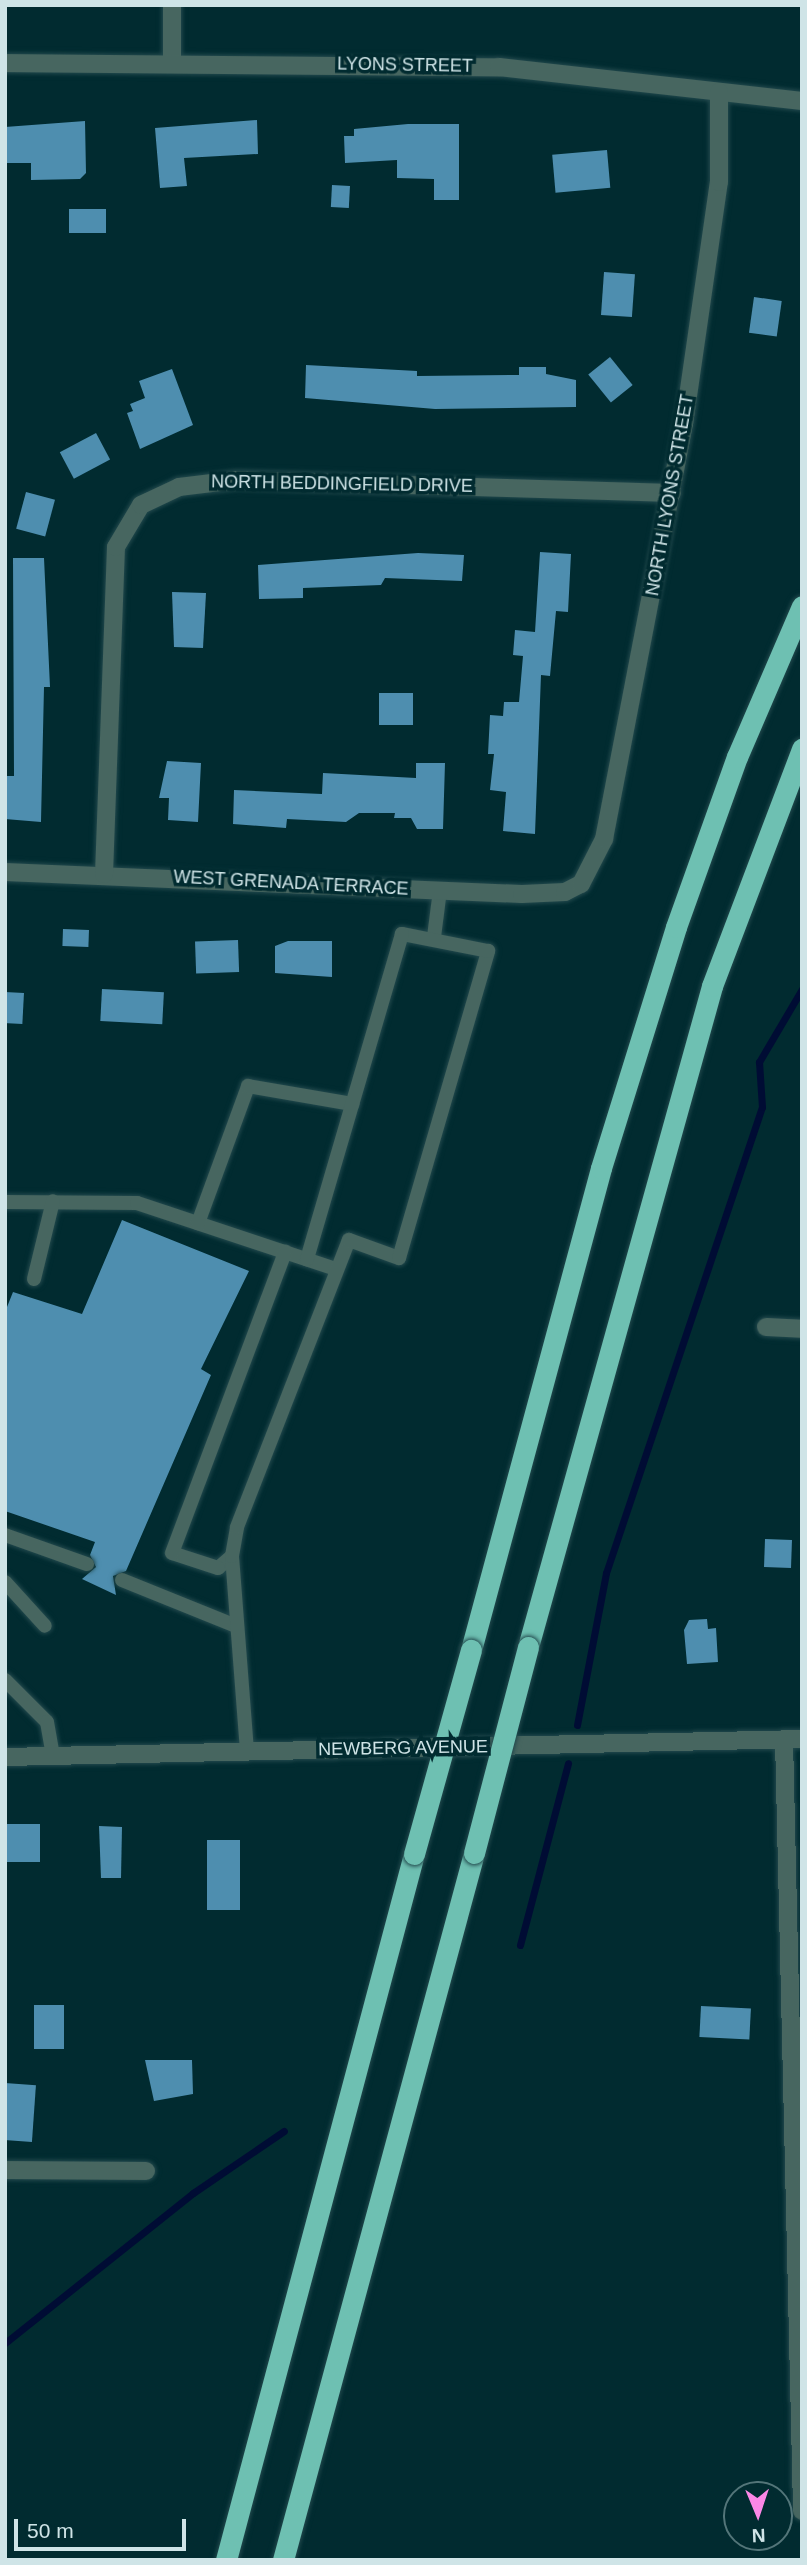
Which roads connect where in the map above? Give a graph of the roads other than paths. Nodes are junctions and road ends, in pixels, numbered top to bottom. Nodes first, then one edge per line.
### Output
1 (172, 5) edge
2 (5, 63) edge
3 (172, 64) junction
4 (719, 92) junction
5 (802, 101) edge
6 (672, 493) junction
7 (802, 606) edge
8 (802, 749) edge
9 (5, 872) edge
10 (104, 874) junction
11 (576, 887) joint
12 (440, 890) junction
13 (434, 937) junction
14 (352, 1104) junction
15 (54, 1201) junction
16 (5, 1202) edge
17 (198, 1223) junction
18 (285, 1252) junction
19 (307, 1259) junction
20 (335, 1269) junction
21 (34, 1279) dead end
22 (766, 1327) dead end
23 (802, 1329) edge
24 (5, 1535) edge
25 (232, 1556) junction
26 (87, 1564) dead end
27 (122, 1580) dead end
28 (5, 1583) edge
29 (45, 1626) dead end
30 (236, 1626) junction
31 (5, 1681) edge
32 (793, 1739) edge
33 (247, 1752) junction
34 (52, 1756) junction
35 (5, 1757) edge
36 (5, 2170) edge
37 (146, 2171) dead end
38 (802, 2511) edge
39 (226, 2560) edge
40 (283, 2560) edge

1 - 3 street
2 - 3 street, LYONS STREET
3 - 4 street, LYONS STREET
4 - 5 street, LYONS STREET
4 - 6 street, NORTH LYONS STREET
6 - 10 street, NORTH BEDDINGFIELD DRIVE
6 - 11 street, NORTH LYONS STREET
7 - 39 highway, bridge
8 - 40 highway, bridge
9 - 10 street, WEST GRENADA TERRACE
10 - 12 street, WEST GRENADA TERRACE
11 - 12 street, WEST GRENADA TERRACE
12 - 13 lane
13 - 14 lane
13 - 20 lane
14 - 17 lane
14 - 19 lane
15 - 16 lane
15 - 17 lane
15 - 21 lane
17 - 18 lane
18 - 19 lane
18 - 25 lane
19 - 20 lane
20 - 25 lane
22 - 23 street
24 - 26 lane
25 - 30 lane
27 - 30 lane
28 - 29 lane
30 - 33 lane
31 - 34 lane
32 - 33 street, NEWBERG AVENUE
32 - 38 street
33 - 34 street, NEWBERG AVENUE
34 - 35 street, NEWBERG AVENUE
36 - 37 street

